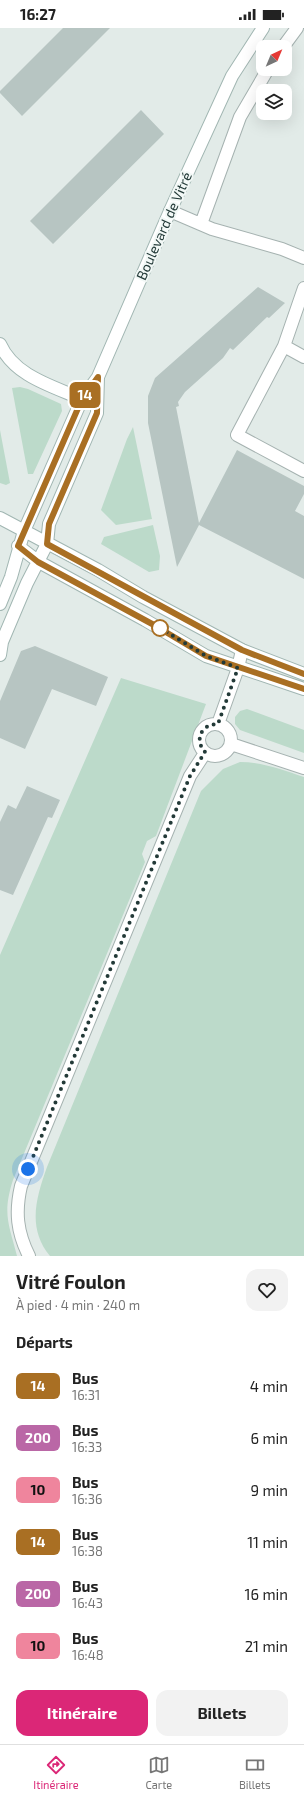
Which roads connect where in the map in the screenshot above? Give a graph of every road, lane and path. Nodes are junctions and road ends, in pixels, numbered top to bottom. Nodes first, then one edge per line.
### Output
1 (297, 28) edge
2 (260, 33) edge
3 (288, 40) edge
4 (264, 76) edge
5 (170, 211) junction
6 (201, 224) junction
7 (304, 258) edge
8 (304, 288) edge
9 (0, 344) edge
10 (284, 346) junction
11 (304, 357) edge
12 (98, 377) junction
13 (82, 399) junction
14 (304, 471) edge
15 (0, 518) edge
16 (24, 532) junction
17 (47, 544) junction
18 (18, 546) junction
19 (38, 562) junction
20 (0, 604) edge
21 (242, 650) junction
22 (0, 655) edge
23 (238, 668) junction
24 (304, 674) edge
25 (304, 689) edge
26 (218, 724) junction
27 (231, 744) junction
28 (205, 752) junction
29 (304, 768) edge
30 (29, 1256) edge

1 - 3 main road
2 - 5 main road, Boulevard de Vitré
4 - 6 main road
5 - 6 main road
5 - 12 main road, Boulevard de Vitré
6 - 7 main road
8 - 10 main road
9 - 13 main road
10 - 11 main road
10 - 14 main road
12 - 13 main road, Boulevard de Vitré
12 - 17 main road, Boulevard de Vitré
13 - 16 main road, Boulevard de Vitré
15 - 16 main road
16 - 17 main road
16 - 18 main road, Boulevard de Vitré
17 - 19 main road, Boulevard de Vitré
17 - 21 main road
18 - 19 main road
18 - 20 main road, Boulevard de Vitré
19 - 22 main road, Boulevard de Vitré
19 - 23 main road
21 - 23 main road
21 - 24 main road
23 - 25 main road
23 - 26 main road
26 - 27 main road
26 - 28 main road
27 - 28 main road
27 - 29 main road
28 - 30 main road

